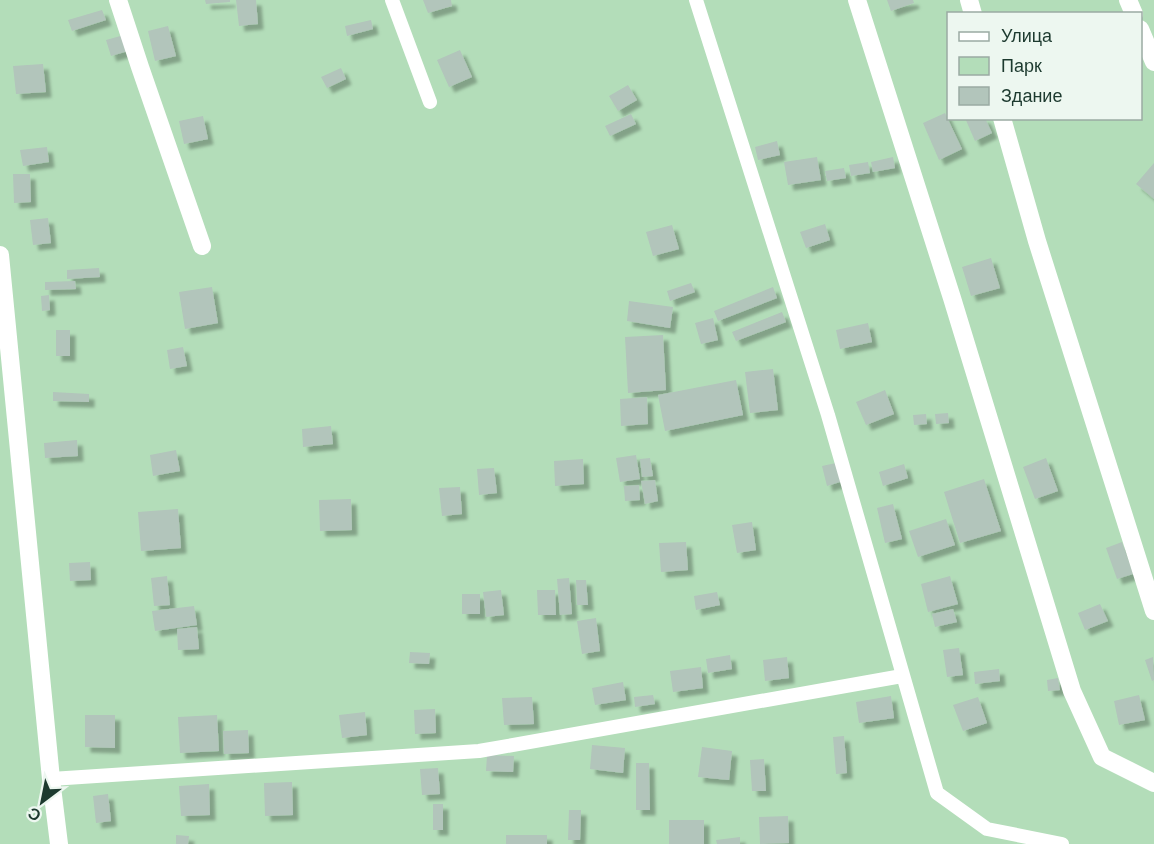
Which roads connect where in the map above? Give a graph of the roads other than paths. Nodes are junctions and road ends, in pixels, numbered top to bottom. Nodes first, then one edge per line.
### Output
1 (118, 0) edge
2 (392, 0) edge
3 (696, 0) edge
4 (857, 0) edge
5 (1142, 34) edge
6 (1154, 62) edge
7 (430, 102) dead end
8 (1003, 120) edge
9 (202, 246) dead end
10 (0, 255) edge
11 (1154, 611) edge
12 (902, 676) junction
13 (51, 779) junction
14 (1154, 783) edge
15 (59, 844) edge
16 (1062, 844) edge

1 - 9 street
2 - 7 lane
3 - 12 lane
4 - 14 street
5 - 6 street
8 - 11 street
10 - 13 street
12 - 13 lane
12 - 16 lane
13 - 15 street

